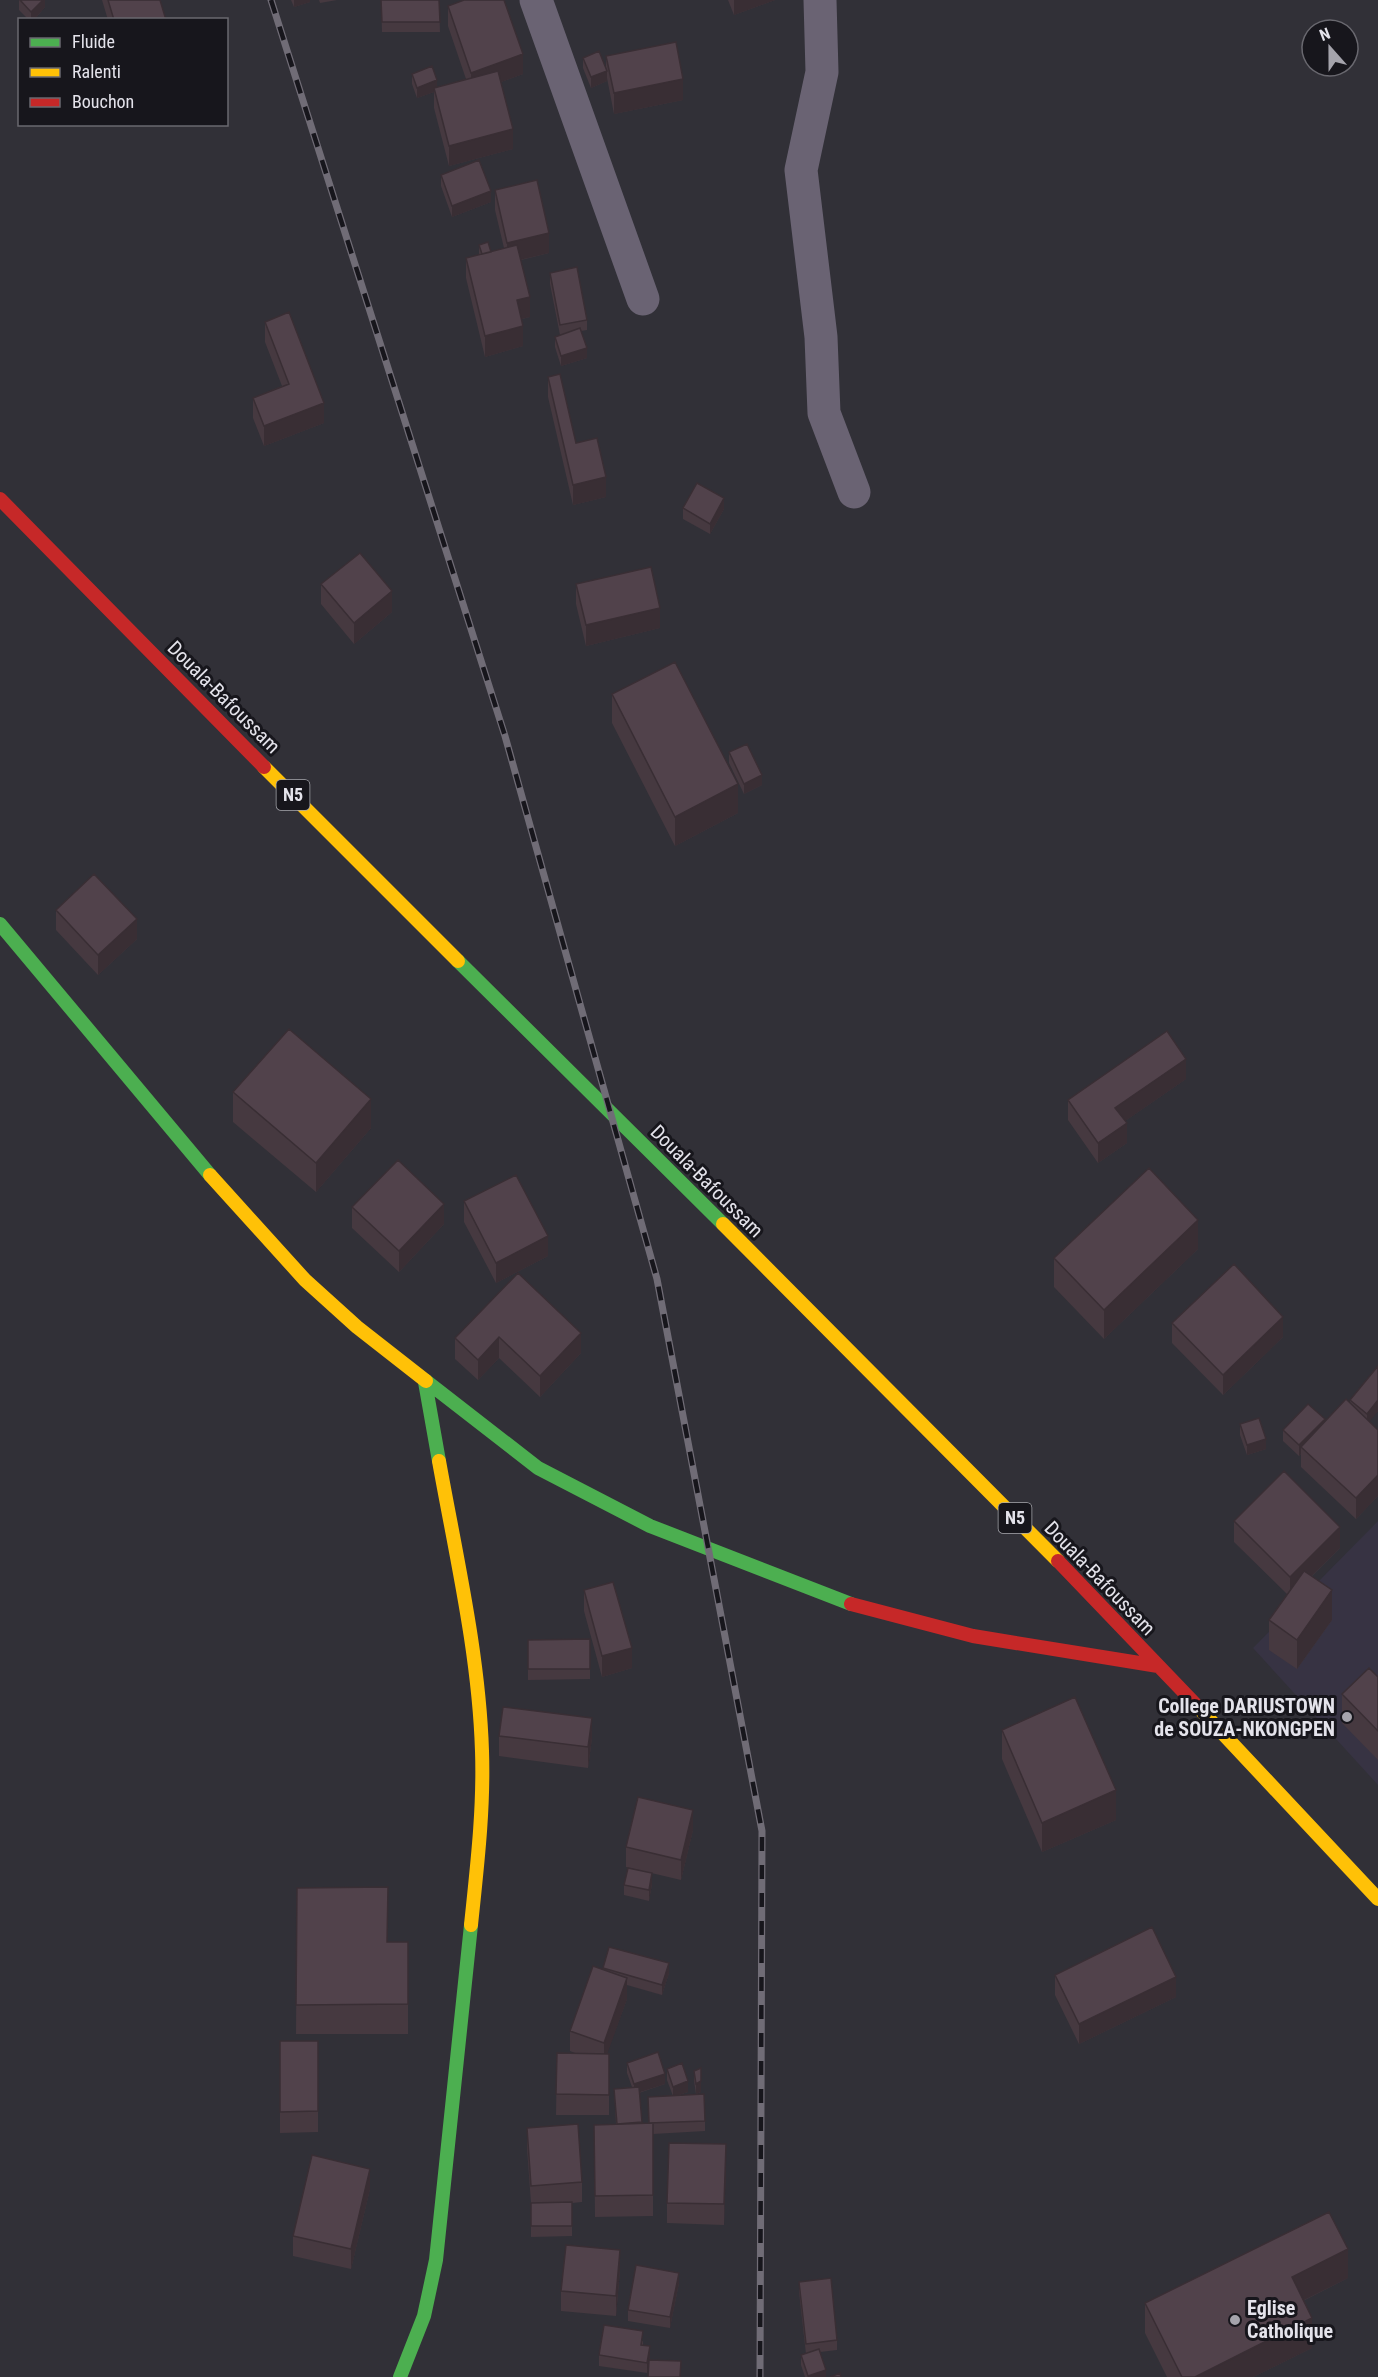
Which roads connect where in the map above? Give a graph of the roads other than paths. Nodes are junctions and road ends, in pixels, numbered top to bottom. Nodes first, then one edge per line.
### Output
1 (536, 0) edge
2 (549, 0) edge
3 (820, 0) edge
4 (643, 299) dead end
5 (854, 492) dead end
6 (0, 499) edge
7 (0, 924) edge
8 (425, 1382) junction
9 (1158, 1666) junction
10 (1378, 1899) edge
11 (400, 2377) edge

1 - 2 street
1 - 4 street
3 - 5 street
6 - 9 main road, Douala-Bafoussam / N5
7 - 8 main road
8 - 9 main road
8 - 11 main road
9 - 10 main road, Douala-Bafoussam / N5

